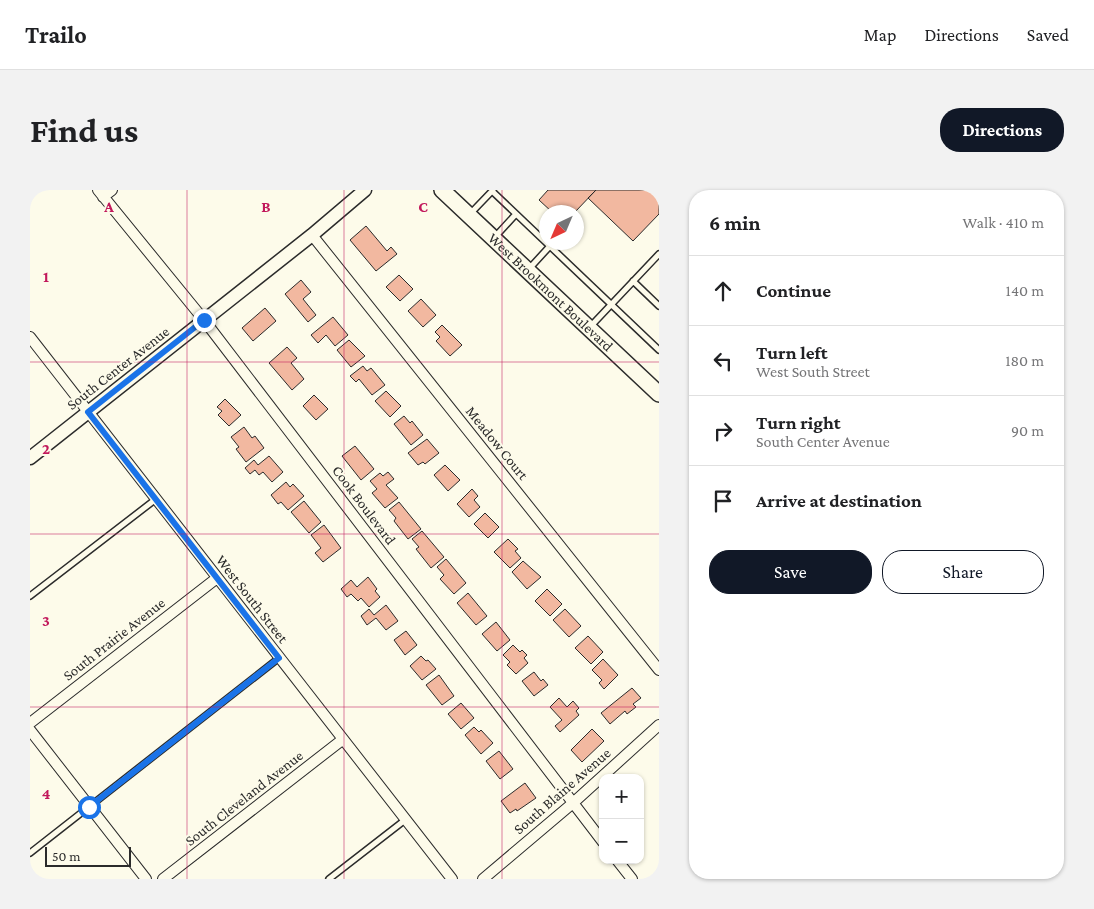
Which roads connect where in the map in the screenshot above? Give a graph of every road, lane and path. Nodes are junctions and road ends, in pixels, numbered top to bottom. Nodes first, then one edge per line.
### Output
1 (112, 190) edge
2 (365, 190) edge
3 (442, 190) edge
4 (492, 191) edge
5 (101, 193) edge
6 (516, 214) junction
7 (469, 215) junction
8 (312, 235) junction
9 (539, 236) edge
10 (493, 238) junction
11 (546, 250) edge
12 (554, 250) edge
13 (659, 254) edge
14 (528, 270) junction
15 (633, 281) junction
16 (612, 304) junction
17 (659, 306) edge
18 (204, 320) junction
19 (589, 328) junction
20 (30, 337) edge
21 (659, 350) edge
22 (659, 394) edge
23 (88, 412) junction
24 (30, 458) edge
25 (156, 499) junction
26 (217, 578) junction
27 (30, 596) edge
28 (279, 658) junction
29 (659, 670) edge
30 (30, 723) edge
31 (659, 725) edge
32 (30, 730) edge
33 (342, 740) junction
34 (573, 803) junction
35 (89, 807) junction
36 (405, 820) junction
37 (599, 837) edge
38 (30, 853) edge
39 (620, 864) edge
40 (146, 879) edge
41 (163, 879) edge
42 (329, 879) edge
43 (452, 879) edge
44 (484, 879) edge
45 (632, 879) edge

1 - 5 street
2 - 8 street, South Center Avenue
3 - 7 main road, West Brookmont Boulevard
4 - 6 lane
4 - 7 lane
5 - 18 street, Cook Boulevard
6 - 9 lane
6 - 10 lane
7 - 10 main road, West Brookmont Boulevard
8 - 18 street, South Center Avenue
8 - 29 street, Meadow Court
10 - 14 main road, West Brookmont Boulevard
11 - 14 lane
12 - 16 lane
13 - 15 lane
14 - 19 main road, West Brookmont Boulevard
15 - 16 lane
15 - 17 lane
16 - 19 lane
16 - 21 lane
18 - 23 street, South Center Avenue
18 - 34 street, Cook Boulevard
19 - 22 main road, West Brookmont Boulevard
20 - 23 street, West South Street
23 - 24 street, South Center Avenue
23 - 25 street, West South Street
25 - 26 street, West South Street
25 - 27 lane
26 - 28 street, West South Street
26 - 30 street, South Prairie Avenue
28 - 33 street, West South Street
28 - 35 lane
31 - 34 street, South Blaine Avenue
32 - 35 street
33 - 36 street, West South Street
33 - 41 street, South Cleveland Avenue
34 - 37 street, Cook Boulevard
34 - 44 street, South Blaine Avenue
35 - 38 lane
35 - 40 street
36 - 42 lane
36 - 43 street, West South Street
39 - 45 street

